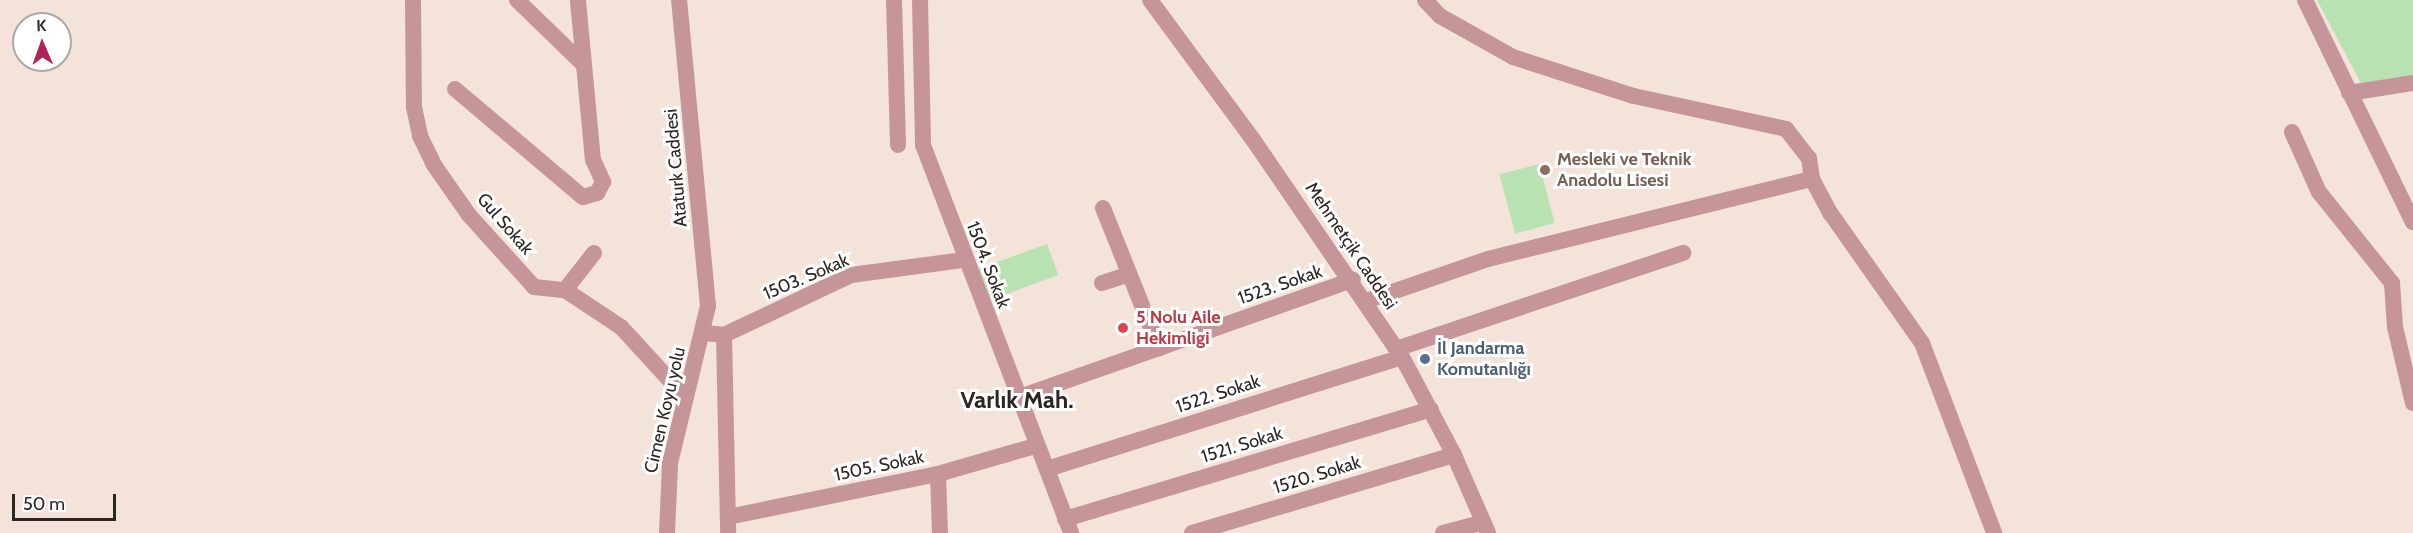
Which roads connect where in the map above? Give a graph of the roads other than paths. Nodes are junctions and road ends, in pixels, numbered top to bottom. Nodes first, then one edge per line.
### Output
1 (413, 0) edge
2 (517, 0) edge
3 (578, 0) edge
4 (679, 0) edge
5 (894, 0) edge
6 (920, 0) edge
7 (1150, 0) edge
8 (1425, 0) edge
9 (2305, 0) edge
10 (583, 64) junction
11 (2413, 83) edge
12 (455, 89) dead end
13 (2349, 93) junction
14 (2292, 132) dead end
15 (898, 145) dead end
16 (1812, 179) junction
17 (2408, 202) edge
18 (1103, 208) dead end
19 (2413, 222) edge
20 (594, 253) dead end
21 (1683, 253) dead end
22 (964, 260) junction
23 (1129, 274) junction
24 (1353, 280) junction
25 (1102, 283) dead end
26 (565, 290) junction
27 (1366, 301) junction
28 (703, 333) junction
29 (724, 335) junction
30 (1159, 348) junction
31 (1399, 353) junction
32 (686, 398) junction
33 (1017, 398) junction
34 (2413, 403) edge
35 (1431, 409) junction
36 (1035, 446) junction
37 (1454, 455) junction
38 (1047, 469) junction
39 (938, 474) junction
40 (728, 525) edge
41 (1068, 526) edge
42 (1486, 527) edge
43 (667, 533) edge
44 (940, 533) edge
45 (1192, 533) edge
46 (1443, 533) edge
47 (1994, 533) edge

1 - 26 street, Gul Sokak
2 - 10 street
3 - 10 street
4 - 28 street, Ataturk Caddesi
5 - 15 street
6 - 22 street, 1504. Sokak
7 - 24 street, Mehmetçik Caddesi
8 - 16 street
9 - 13 street
10 - 12 street
11 - 13 street
13 - 17 street
14 - 34 street
16 - 27 street
16 - 47 street
17 - 19 street
18 - 23 street
20 - 26 street
21 - 31 street, 1522. Sokak
22 - 29 street, 1503. Sokak
22 - 33 street, 1504. Sokak
23 - 25 street
23 - 30 street
24 - 27 street, Mehmetçik Caddesi
24 - 30 street, 1523. Sokak
26 - 32 street, Gul Sokak
27 - 31 street, Mehmetçik Caddesi
28 - 29 street
28 - 32 street, Cimen Koyu yolu
29 - 40 street
30 - 33 street, 1523. Sokak
31 - 35 street, Mehmetçik Caddesi
31 - 38 street, 1522. Sokak
32 - 43 street, Cimen Koyu yolu
33 - 36 street, 1504. Sokak
35 - 37 street, Mehmetçik Caddesi
35 - 41 street, 1521. Sokak
36 - 38 street, 1504. Sokak
36 - 39 street, 1505. Sokak
37 - 42 street, Mehmetçik Caddesi
37 - 45 street, 1520. Sokak
38 - 41 street, 1504. Sokak
39 - 40 street, 1505. Sokak
39 - 44 street
42 - 46 street

